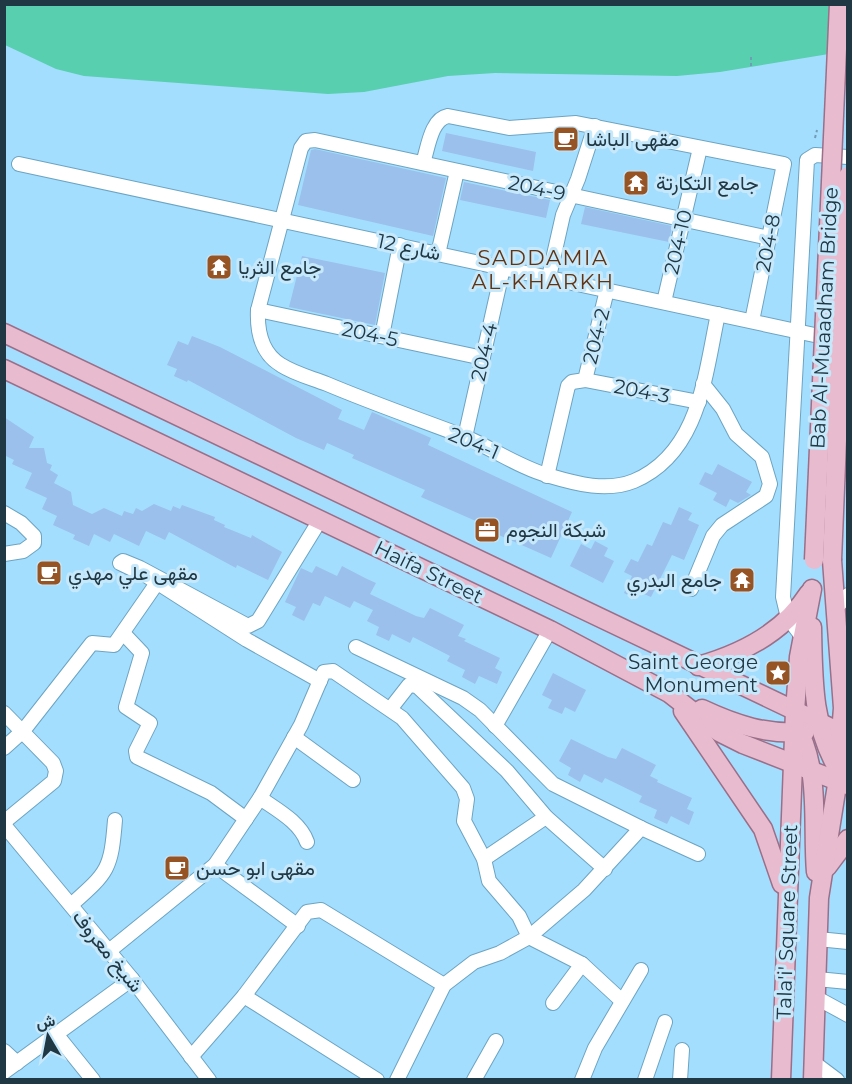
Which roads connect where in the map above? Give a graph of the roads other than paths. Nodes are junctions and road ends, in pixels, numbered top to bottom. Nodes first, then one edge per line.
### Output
1 (839, 4) edge
2 (595, 126) junction
3 (306, 141) joint
4 (700, 148) junction
5 (848, 156) edge
6 (423, 163) junction
7 (19, 164) dead end
8 (456, 171) junction
9 (848, 176) edge
10 (570, 195) junction
11 (283, 220) junction
12 (683, 220) junction
13 (769, 238) junction
14 (400, 245) junction
15 (438, 254) junction
16 (503, 268) junction
17 (549, 277) junction
18 (607, 290) junction
19 (664, 302) junction
20 (258, 310) junction
21 (718, 314) junction
22 (752, 321) junction
23 (799, 331) junction
24 (4, 333) edge
25 (382, 336) junction
26 (848, 342) edge
27 (483, 358) junction
28 (4, 369) edge
29 (585, 380) junction
30 (703, 384) junction
31 (699, 402) junction
32 (465, 437) junction
33 (547, 476) junction
34 (4, 513) edge
35 (320, 520) junction
36 (4, 554) edge
37 (832, 560) joint
38 (158, 583) junction
39 (692, 589) dead end
40 (812, 589) junction
41 (848, 595) edge
42 (835, 609) junction
43 (788, 618) junction
44 (550, 630) junction
45 (848, 632) edge
46 (123, 633) junction
47 (808, 644) junction
48 (356, 647) dead end
49 (698, 666) junction
50 (320, 681) junction
51 (669, 693) junction
52 (391, 708) junction
53 (4, 713) edge
54 (795, 724) junction
55 (495, 726) junction
56 (830, 729) edge
57 (22, 730) junction
58 (294, 737) junction
59 (4, 748) edge
60 (805, 767) junction
61 (841, 769) edge
62 (353, 780) dead end
63 (260, 798) junction
64 (546, 817) junction
65 (246, 819) junction
66 (115, 820) dead end
67 (4, 824) edge
68 (641, 828) junction
69 (848, 839) edge
70 (307, 842) dead end
71 (698, 854) dead end
72 (484, 859) junction
73 (216, 865) junction
74 (605, 869) junction
75 (824, 874) junction
76 (819, 898) junction
77 (787, 901) junction
78 (71, 905) junction
79 (298, 926) junction
80 (529, 937) junction
81 (818, 939) junction
82 (848, 942) edge
83 (109, 951) junction
84 (582, 964) junction
85 (641, 970) dead end
86 (132, 979) junction
87 (848, 982) edge
88 (444, 985) junction
89 (816, 988) junction
90 (244, 996) junction
91 (622, 1001) junction
92 (553, 1003) dead end
93 (848, 1015) edge
94 (665, 1022) dead end
95 (56, 1034) junction
96 (496, 1041) dead end
97 (681, 1050) dead end
98 (4, 1051) edge
99 (191, 1057) junction
100 (16, 1063) junction
101 (813, 1071) edge
102 (4, 1072) edge
103 (93, 1080) edge
104 (209, 1080) edge
105 (377, 1080) edge
106 (397, 1080) edge
107 (474, 1080) edge
108 (582, 1080) edge
109 (645, 1080) edge
110 (680, 1080) edge
111 (781, 1080) edge
112 (837, 1080) edge

1 - 40 main road, Bab Al-Muaadham Bridge, bridge
2 - 4 street
2 - 6 street
2 - 10 street
3 - 6 street, 204-9
3 - 11 street, 204-1
4 - 12 street, 204-10
4 - 13 street, 204-8
5 - 23 street
6 - 8 street, 204-9
7 - 11 street, شارع 12
8 - 10 street, 204-9
8 - 15 street
9 - 37 main road, Bab Al-Muaadham Bridge, bridge
10 - 12 street, 204-9
10 - 17 street
11 - 14 street, شارع 12
11 - 20 street, 204-1
12 - 13 street, 204-9
12 - 19 street, 204-10
13 - 22 street, 204-8
14 - 15 street, شارع 12
14 - 25 street
15 - 16 street, شارع 12
16 - 17 street, شارع 12
16 - 27 street, 204-4
17 - 18 street, شارع 12
18 - 19 street, شارع 12
18 - 29 street, 204-2
19 - 21 street, شارع 12
20 - 25 street, 204-5
20 - 32 street, 204-1
21 - 22 street, شارع 12
21 - 30 street, 204-1
22 - 23 street, شارع 12
23 - 26 street, شارع 12
23 - 43 street
24 - 49 main road, Haifa Street
25 - 27 street, 204-5
27 - 32 street, 204-4
28 - 35 main road, Haifa Street
29 - 31 street, 204-3
29 - 33 street, 204-2
30 - 31 street, 204-1
30 - 39 street
31 - 33 street, 204-1
32 - 33 street, 204-1
34 - 36 street
35 - 38 street
35 - 44 main road, Haifa Street
37 - 42 main road, Tala'i' Square Street
38 - 46 street
38 - 50 street
40 - 43 main road
40 - 47 main road, Bab Al-Muaadham Bridge
41 - 42 street
42 - 45 main road
42 - 56 main road, Tala'i' Square Street
43 - 47 street
43 - 49 main road
44 - 51 main road, Haifa Street
44 - 55 street
46 - 57 street
46 - 65 street
47 - 54 main road
47 - 56 main road
48 - 55 street
49 - 54 main road, Haifa Street
50 - 52 street
50 - 58 street
51 - 54 main road
51 - 60 main road, Haifa Street
51 - 77 main road
52 - 64 street
52 - 72 street
53 - 57 street
54 - 56 main road, Haifa Street
54 - 60 main road
55 - 68 street
56 - 61 main road, Tala'i' Square Street
57 - 59 street
57 - 67 street
58 - 62 street
58 - 63 street
60 - 61 main road, Haifa Street
60 - 76 main road
60 - 77 main road, Tala'i' Square Street
61 - 75 main road, Tala'i' Square Street
63 - 65 street
63 - 70 street
64 - 72 street
64 - 74 street
65 - 73 street
66 - 78 street
67 - 78 street, شیخ معروف
68 - 71 street
68 - 74 street
69 - 75 main road
72 - 80 street
73 - 79 street
73 - 83 street
74 - 80 street
75 - 76 main road, Tala'i' Square Street
76 - 81 main road, Tala'i' Square Street
77 - 111 main road, Tala'i' Square Street
78 - 83 street, شیخ معروف
79 - 88 street
79 - 90 street
80 - 84 street
80 - 88 street
81 - 82 street
81 - 89 main road, Tala'i' Square Street
83 - 86 street, شیخ معروف
84 - 91 street
84 - 92 street
85 - 91 street
86 - 95 street
86 - 99 street, شیخ معروف
87 - 89 street
88 - 106 street
89 - 93 street
89 - 101 main road, Tala'i' Square Street
90 - 99 street
90 - 105 street
91 - 108 street
94 - 109 street
95 - 100 street
95 - 103 street
96 - 107 street
97 - 110 street
98 - 100 street
99 - 104 street, شیخ معروف
100 - 102 street
101 - 112 street

